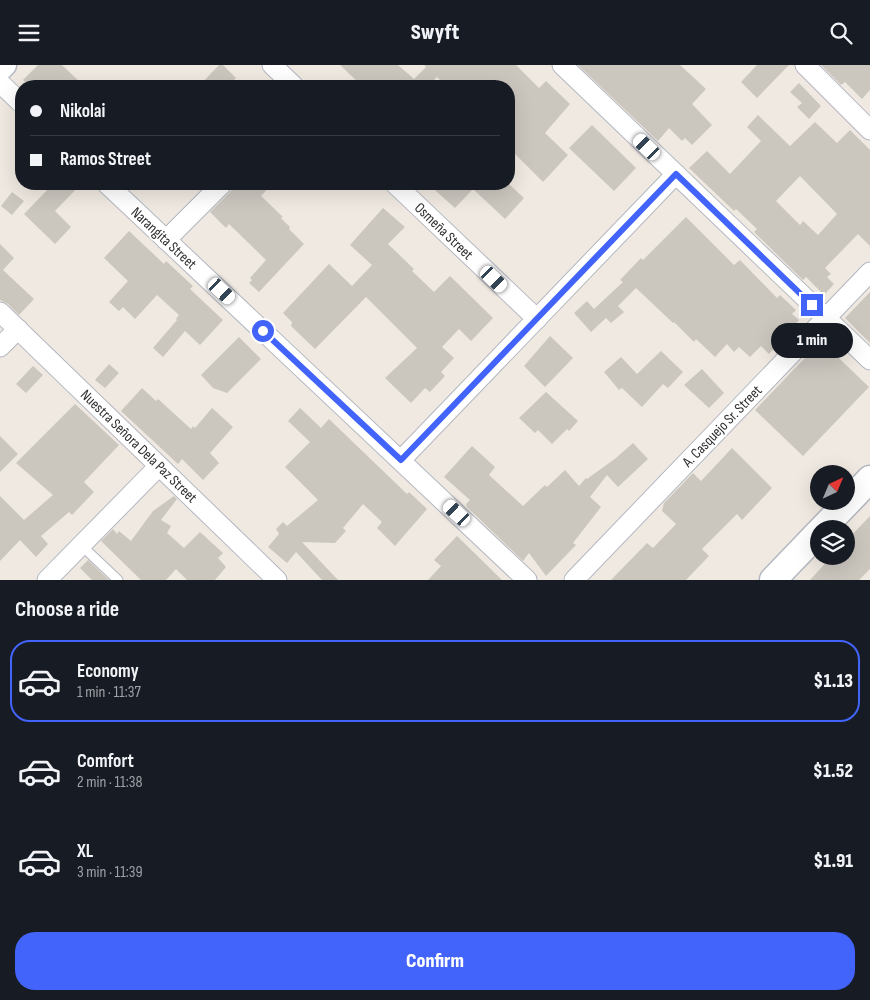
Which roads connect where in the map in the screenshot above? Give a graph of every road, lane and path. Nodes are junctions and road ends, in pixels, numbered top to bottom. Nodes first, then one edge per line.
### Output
1 (5, 65) edge
2 (272, 65) edge
3 (562, 65) edge
4 (806, 65) edge
5 (0, 70) edge
6 (288, 80) edge
7 (0, 83) edge
8 (15, 97) edge
9 (870, 130) edge
10 (676, 174) junction
11 (113, 190) edge
12 (216, 190) edge
13 (402, 190) edge
14 (166, 240) junction
15 (870, 272) edge
16 (0, 312) edge
17 (826, 318) junction
18 (537, 319) junction
19 (18, 329) junction
20 (0, 347) edge
21 (870, 360) edge
22 (401, 460) junction
23 (159, 466) junction
24 (870, 479) edge
25 (831, 520) edge
26 (810, 541) edge
27 (81, 545) junction
28 (47, 580) edge
29 (118, 580) edge
30 (277, 580) edge
31 (527, 580) edge
32 (574, 580) edge
33 (773, 580) edge

1 - 5 street
2 - 6 street
3 - 10 street
4 - 9 street
7 - 8 street
10 - 17 street
10 - 18 street
11 - 14 street, Narangita Street
12 - 14 street
13 - 18 street, Osmeña Street
14 - 22 street, Narangita Street
15 - 17 street, A. Casquejo Sr. Street
16 - 19 street, Nuestra Señora Dela Paz Street
17 - 21 street
17 - 32 street, A. Casquejo Sr. Street
18 - 22 street
19 - 20 street
19 - 23 street, Nuestra Señora Dela Paz Street
22 - 31 street, Narangita Street
23 - 27 street
23 - 30 street, Nuestra Señora Dela Paz Street
24 - 25 main road
26 - 33 main road
27 - 28 street
27 - 29 lane

